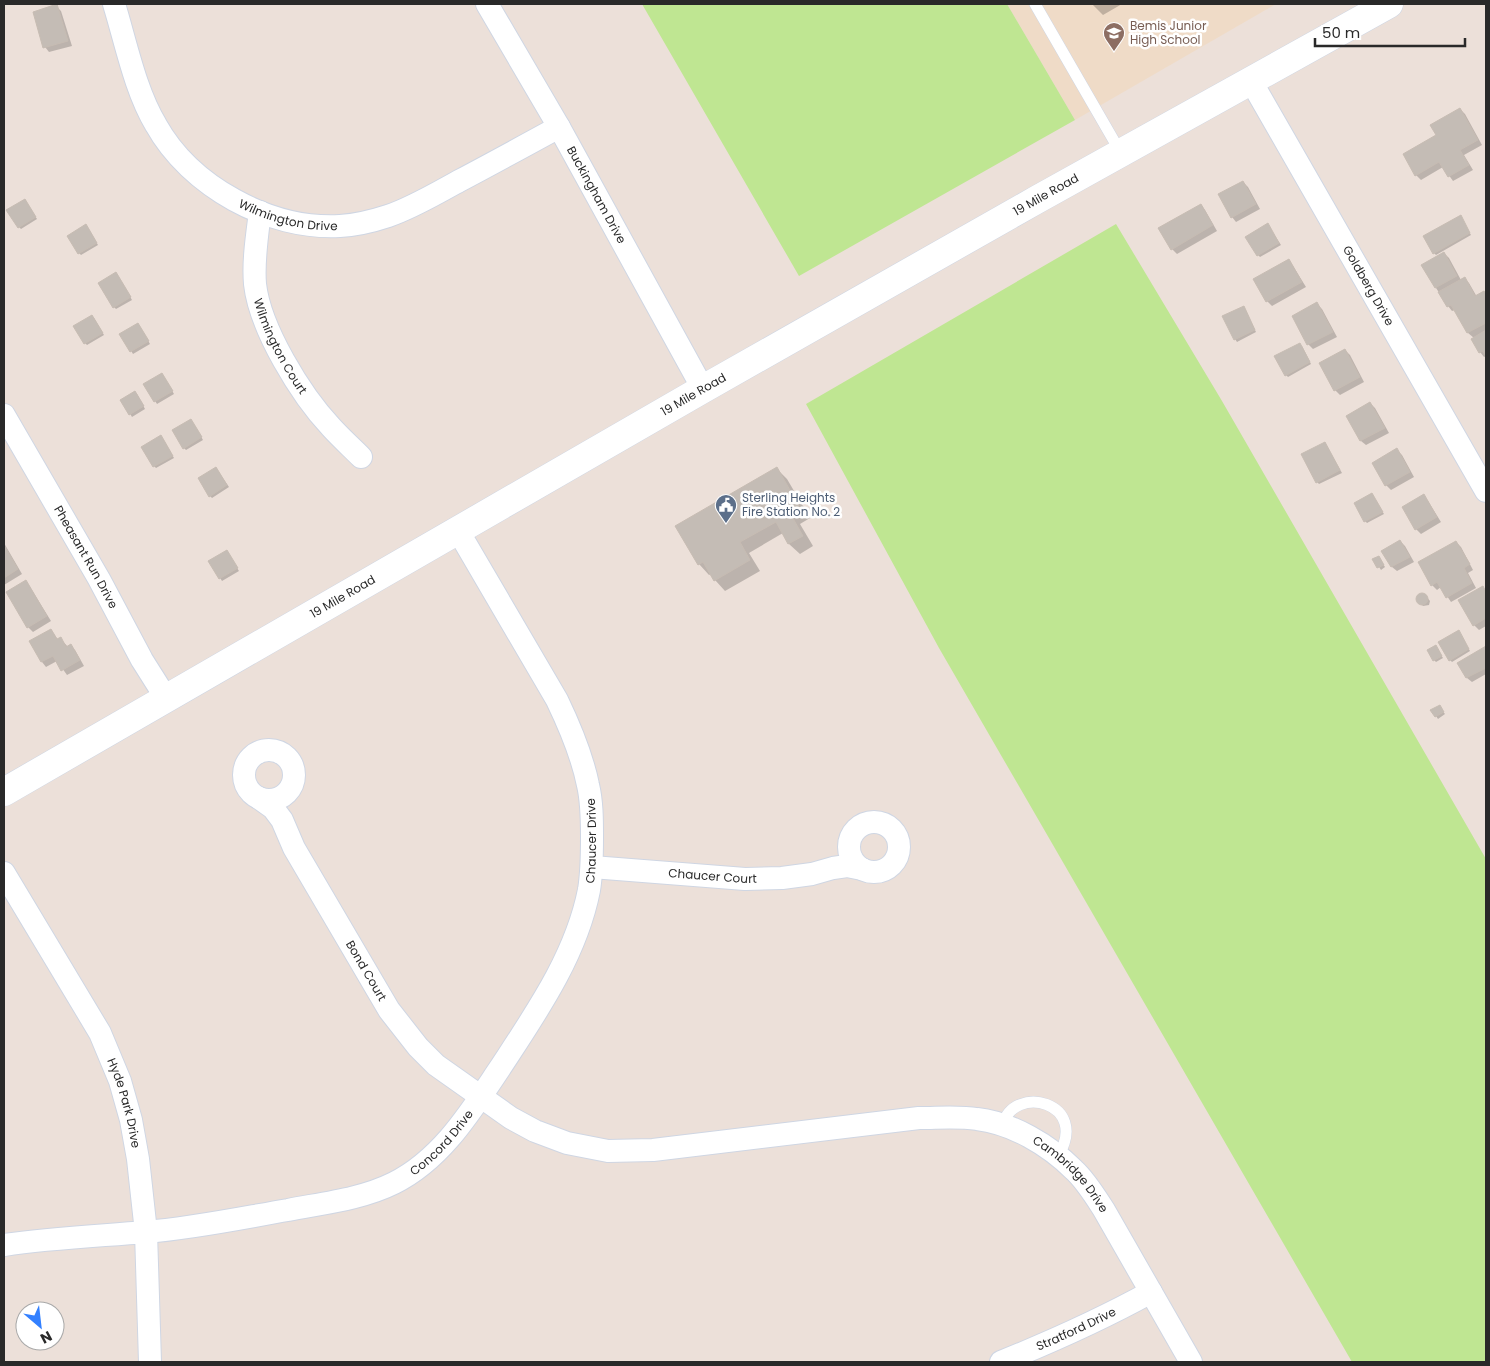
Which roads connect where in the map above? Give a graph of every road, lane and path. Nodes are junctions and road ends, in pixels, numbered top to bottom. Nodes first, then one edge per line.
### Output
1 (114, 4) edge
2 (487, 4) edge
3 (1035, 4) edge
4 (1377, 7) edge
5 (1251, 81) junction
6 (560, 127) junction
7 (1121, 153) junction
8 (260, 212) junction
9 (703, 389) junction
10 (4, 416) edge
11 (361, 457) dead end
12 (1486, 492) edge
13 (457, 529) junction
14 (166, 698) junction
15 (289, 791) junction
16 (4, 792) edge
17 (259, 798) junction
18 (282, 820) junction
19 (850, 841) junction
20 (592, 867) junction
21 (833, 868) junction
22 (862, 869) junction
23 (4, 873) edge
24 (480, 1098) junction
25 (865, 1125) joint
26 (1003, 1125) junction
27 (1058, 1156) junction
28 (146, 1232) junction
29 (4, 1245) edge
30 (1150, 1292) junction
31 (150, 1362) edge
32 (1001, 1362) edge
33 (1192, 1362) edge

1 - 8 street, Wilmington Drive
2 - 6 street, Buckingham Drive
3 - 7 lane
4 - 5 street, 19 Mile Road
5 - 7 street, 19 Mile Road
5 - 12 street, Goldberg Drive
6 - 8 street, Wilmington Drive
6 - 9 street, Buckingham Drive
7 - 9 street, 19 Mile Road
8 - 11 street, Wilmington Court
9 - 13 street, 19 Mile Road
10 - 14 street, Pheasant Run Drive
13 - 14 street, 19 Mile Road
13 - 20 street, Chaucer Drive
14 - 16 street, 19 Mile Road
15 - 17 street
15 - 17 street, Bond Court
15 - 18 street, Bond Court
17 - 18 street, Bond Court
18 - 24 street, Bond Court
19 - 21 street, Chaucer Court
19 - 22 street
19 - 22 street, Chaucer Court
20 - 21 street, Chaucer Court
20 - 24 street, Chaucer Drive
21 - 22 street, Chaucer Court
23 - 28 street, Hyde Park Drive
24 - 25 street, Concord Drive
24 - 28 street, Concord Drive
25 - 26 street, Cambridge Drive
26 - 27 street, Cambridge Drive
26 - 27 lane
27 - 30 street, Cambridge Drive
28 - 29 street, Concord Drive
28 - 31 street, Hyde Park Drive
30 - 32 street, Stratford Drive
30 - 33 street, Cambridge Drive

